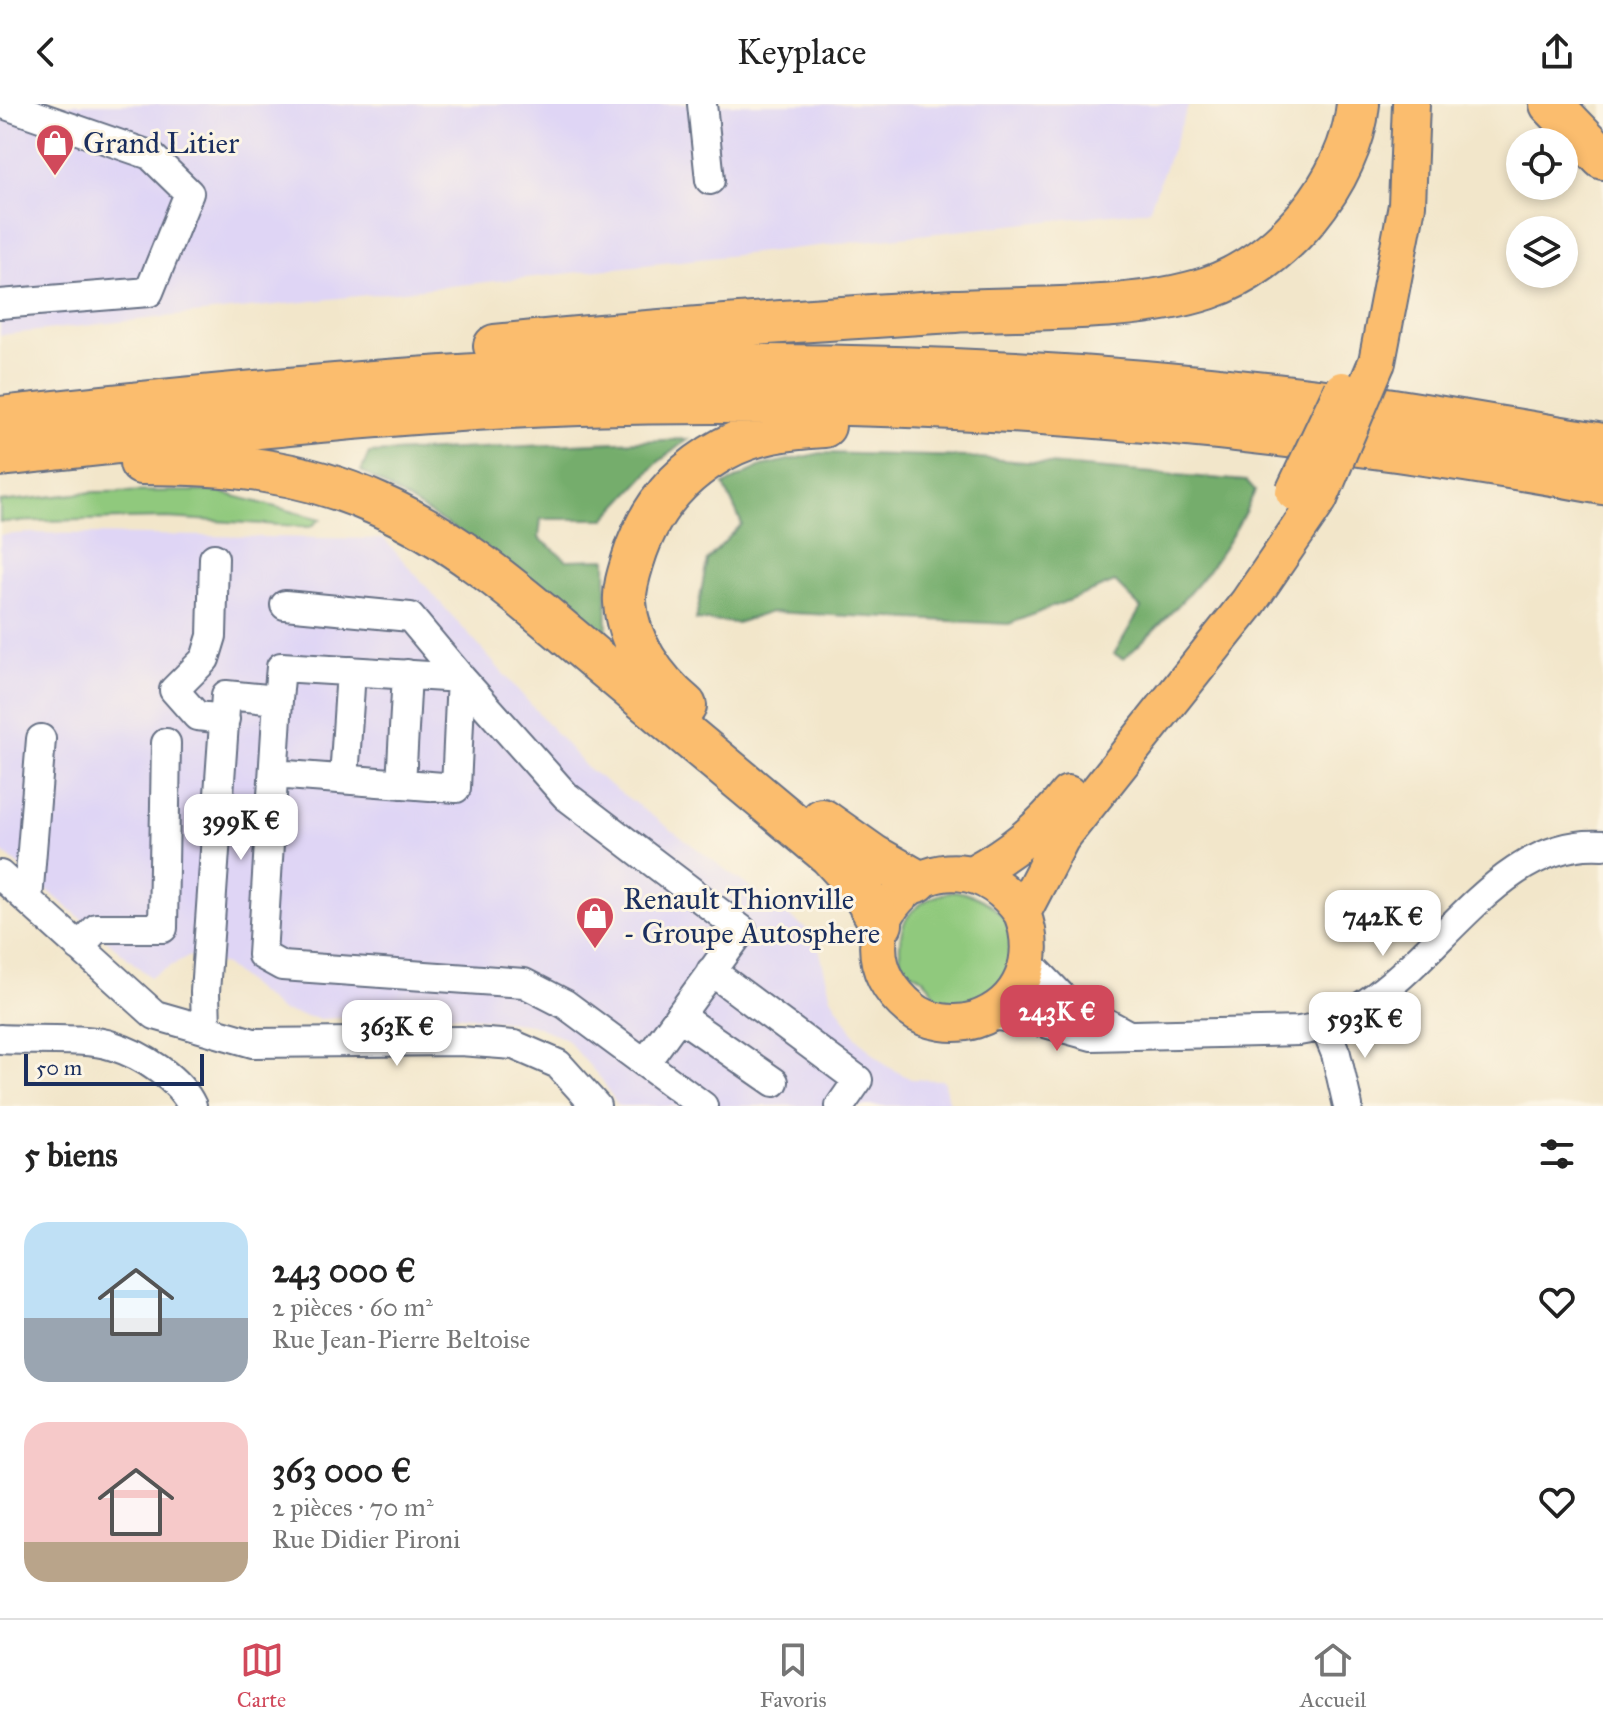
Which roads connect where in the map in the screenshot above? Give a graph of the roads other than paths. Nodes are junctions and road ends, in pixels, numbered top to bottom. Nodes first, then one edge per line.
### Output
1 (3, 104) edge
2 (702, 104) edge
3 (1358, 104) edge
4 (1387, 104) edge
5 (1411, 104) edge
6 (1551, 104) edge
7 (1603, 158) edge
8 (710, 180) dead end
9 (0, 304) edge
10 (1365, 360) junction
11 (253, 391) junction
12 (968, 408) junction
13 (0, 418) edge
14 (1603, 445) edge
15 (0, 455) edge
16 (0, 472) edge
17 (1603, 483) edge
18 (1307, 496) junction
19 (214, 558) dead end
20 (285, 605) dead end
21 (351, 671) junction
22 (407, 674) junction
23 (461, 678) junction
24 (278, 700) junction
25 (226, 707) junction
26 (41, 739) dead end
27 (166, 743) dead end
28 (274, 774) junction
29 (344, 779) junction
30 (401, 784) junction
31 (1603, 845) edge
32 (972, 874) junction
33 (0, 875) edge
34 (917, 881) junction
35 (28, 900) junction
36 (1022, 913) junction
37 (881, 924) junction
38 (79, 947) junction
39 (1029, 963) junction
40 (711, 971) junction
41 (989, 1015) junction
42 (679, 1016) junction
43 (1325, 1027) junction
44 (206, 1028) junction
45 (1126, 1034) junction
46 (0, 1039) edge
47 (645, 1063) junction
48 (774, 1082) dead end
49 (192, 1106) edge
50 (596, 1106) edge
51 (703, 1106) edge
52 (840, 1106) edge
53 (1348, 1106) edge

1 - 9 street
2 - 8 street
3 - 11 highway
4 - 10 main road
5 - 10 main road
6 - 7 highway
10 - 18 main road, bridge
11 - 13 highway
11 - 14 highway
12 - 15 highway
12 - 17 highway
12 - 34 highway
16 - 37 highway
18 - 32 main road
18 - 36 main road
19 - 25 street
20 - 23 street
21 - 22 street
21 - 24 street
21 - 29 street
22 - 23 street
22 - 30 street
23 - 30 street
23 - 40 street
24 - 25 street
24 - 28 street
25 - 44 street
26 - 35 street
27 - 38 street
28 - 29 street
28 - 47 street
29 - 30 street
31 - 43 street
32 - 34 main road
32 - 36 main road
33 - 35 street
34 - 37 main road
35 - 38 street
36 - 39 main road
37 - 41 main road
38 - 44 street
39 - 41 main road
39 - 45 street
40 - 42 street
40 - 52 street
41 - 45 street
42 - 47 street
42 - 48 street
43 - 45 street
43 - 53 street
44 - 50 street
46 - 49 street
47 - 51 street

